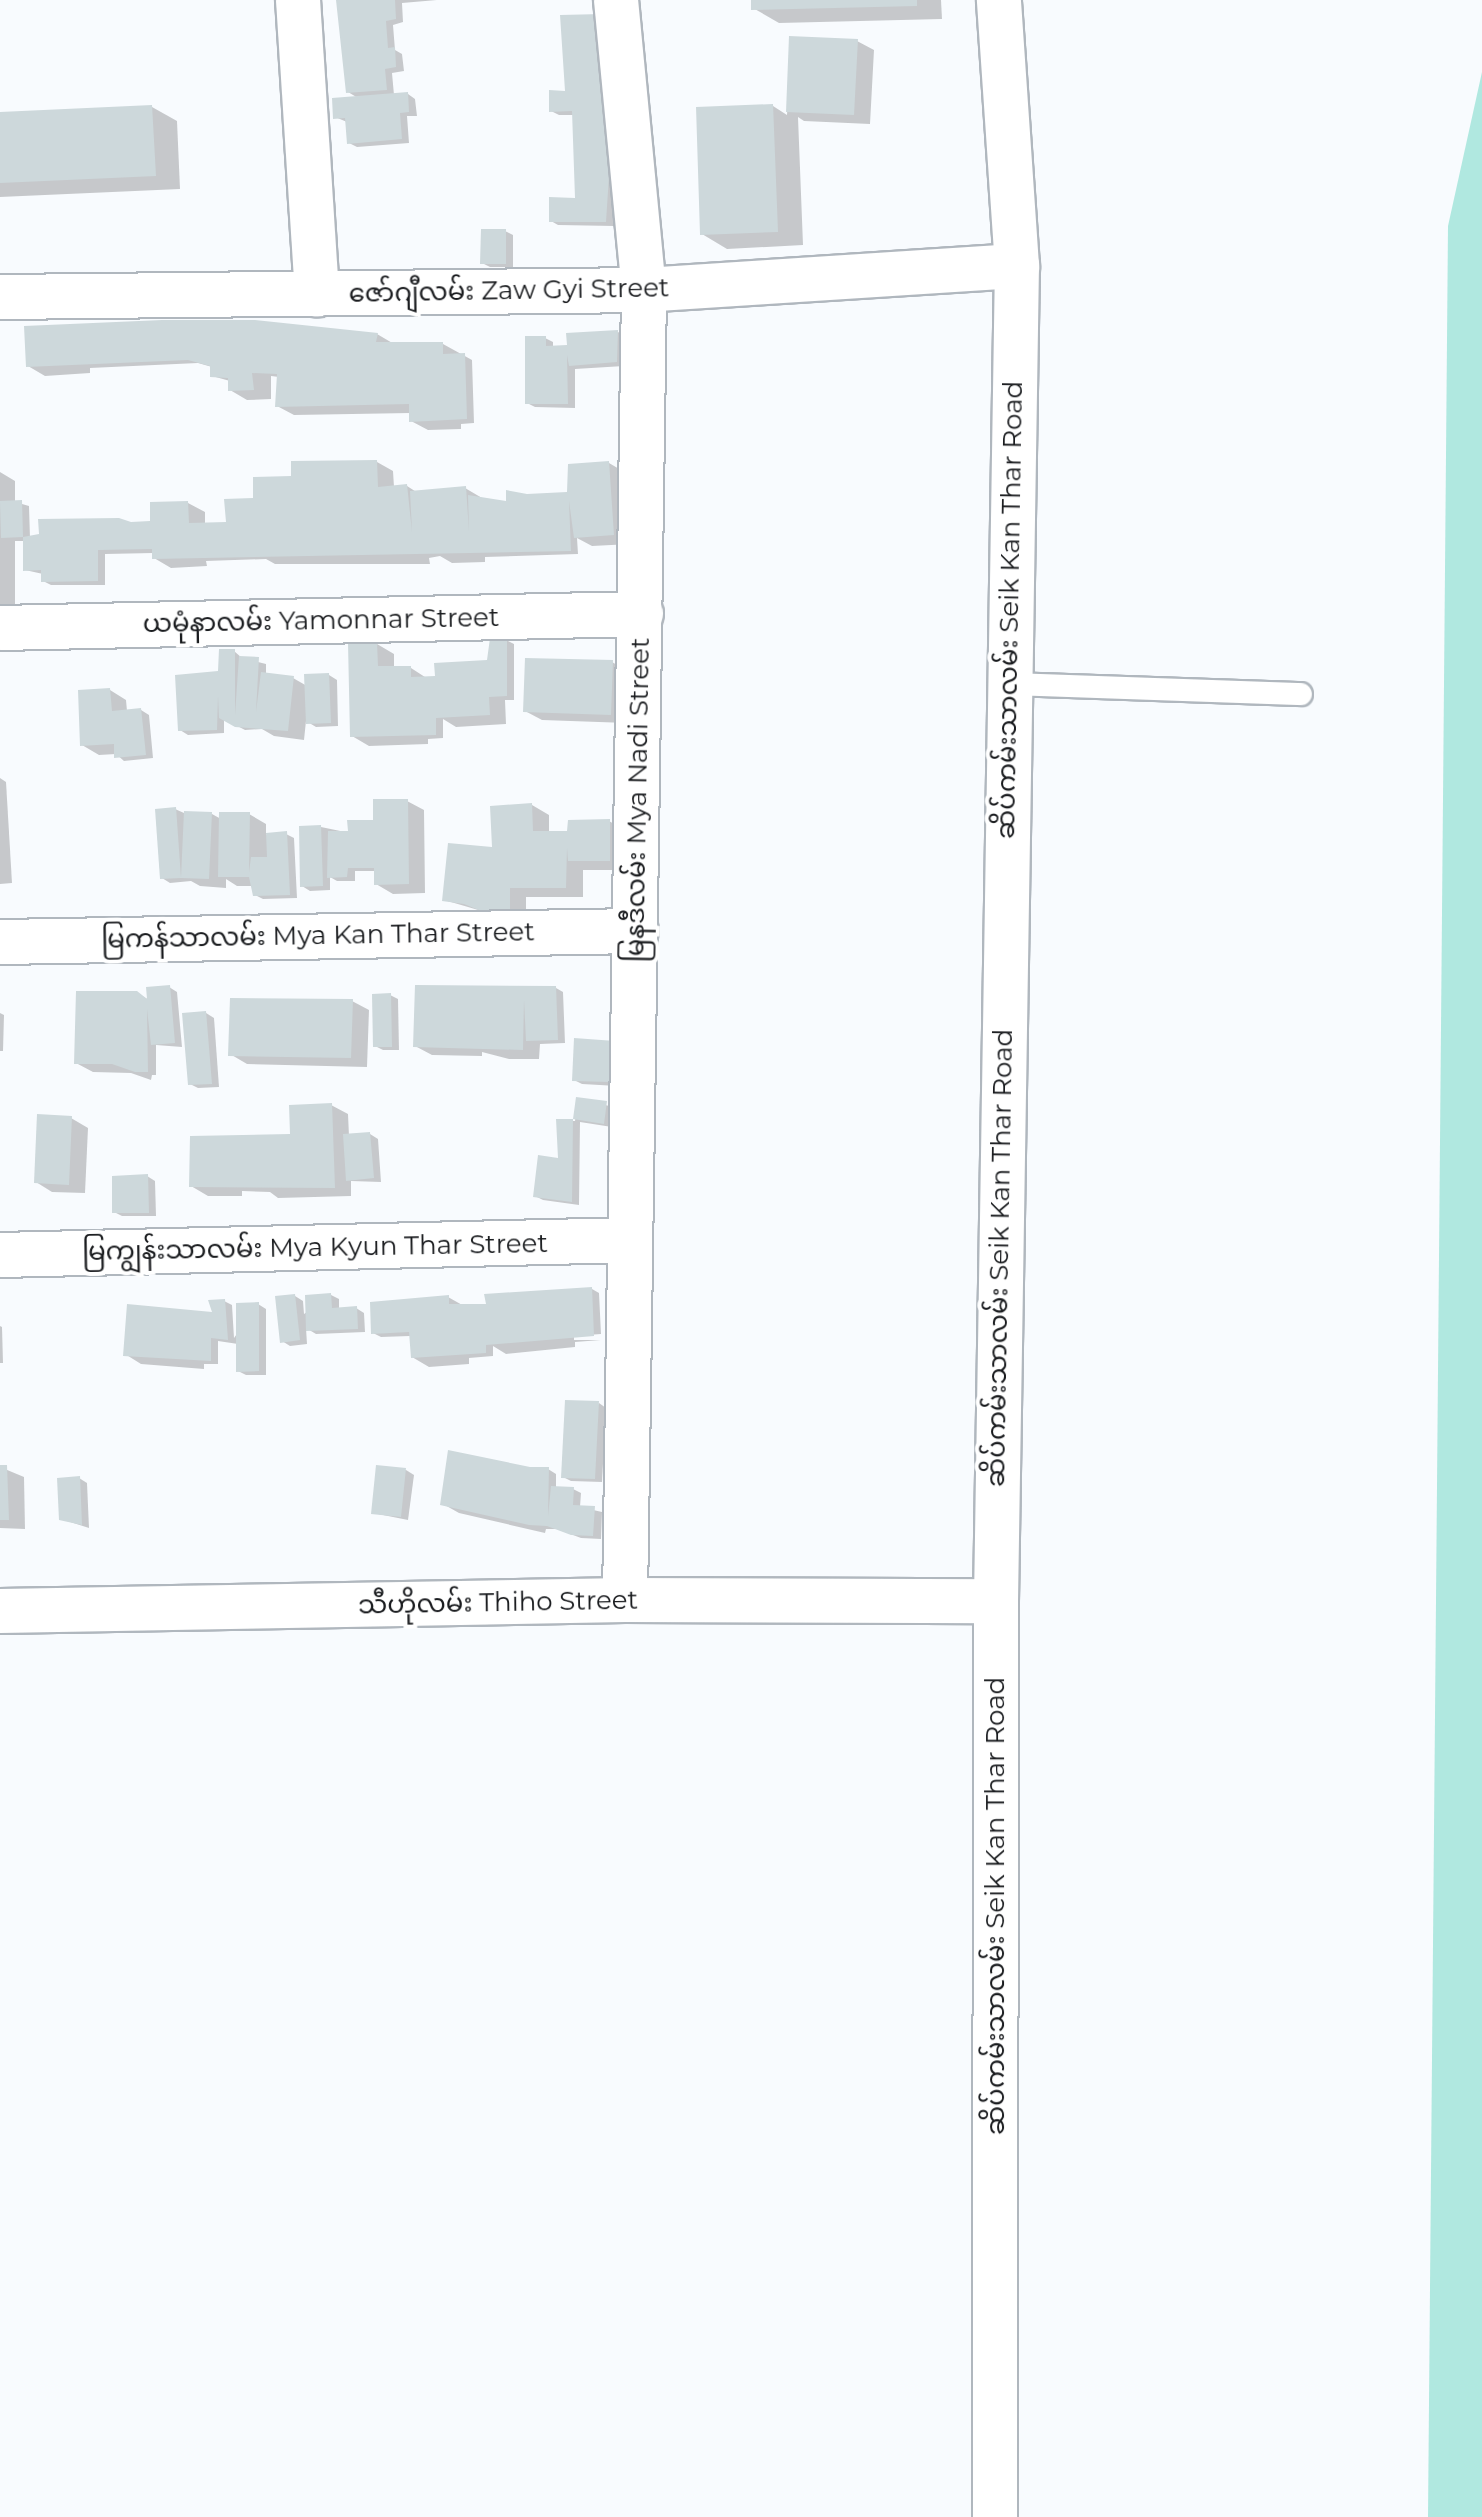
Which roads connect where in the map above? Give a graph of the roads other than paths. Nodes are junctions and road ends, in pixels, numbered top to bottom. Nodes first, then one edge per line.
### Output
1 (298, 0) edge
2 (616, 0) edge
3 (999, 0) edge
4 (1017, 266) junction
5 (644, 290) junction
6 (317, 294) junction
7 (0, 297) edge
8 (641, 614) junction
9 (0, 628) edge
10 (1008, 684) junction
11 (1301, 694) dead end
12 (636, 931) junction
13 (0, 942) edge
14 (630, 1240) junction
15 (0, 1255) edge
16 (625, 1600) junction
17 (996, 1601) junction
18 (0, 1611) edge
19 (995, 2517) edge

1 - 6 street
2 - 5 street, မြနဒီလမ်း Mya Nadi Street
3 - 4 street, ဆိပ်ကမ်းသာလမ်း Seik Kan Thar Road
4 - 5 street, ဇော်ဂျီလမ်း Zaw Gyi Street
4 - 10 street, ဆိပ်ကမ်းသာလမ်း Seik Kan Thar Road
5 - 6 street, ဇော်ဂျီလမ်း Zaw Gyi Street
5 - 8 street, မြနဒီလမ်း Mya Nadi Street
6 - 7 street, ဇော်ဂျီလမ်း Zaw Gyi Street
8 - 9 street, ယမုံနာလမ်း Yamonnar Street
8 - 12 street, မြနဒီလမ်း Mya Nadi Street
10 - 11 lane
10 - 17 street, ဆိပ်ကမ်းသာလမ်း Seik Kan Thar Road
12 - 13 street, မြကန်သာလမ်း Mya Kan Thar Street
12 - 14 street, မြနဒီလမ်း Mya Nadi Street
14 - 15 street, မြကျွန်းသာလမ်း Mya Kyun Thar Street
14 - 16 street, မြနဒီလမ်း Mya Nadi Street
16 - 17 street, သီဟိုလမ်း Thiho Street
16 - 18 street, သီဟိုလမ်း Thiho Street
17 - 19 street, ဆိပ်ကမ်းသာလမ်း Seik Kan Thar Road

